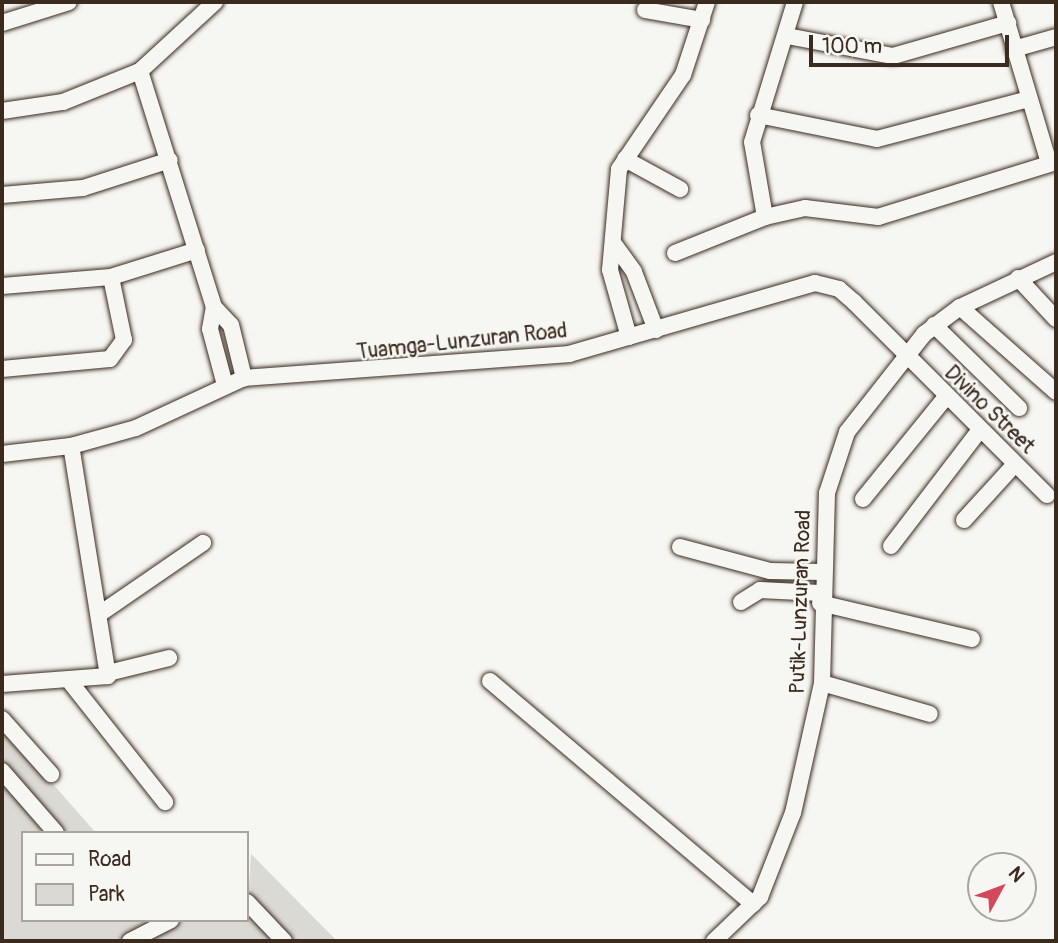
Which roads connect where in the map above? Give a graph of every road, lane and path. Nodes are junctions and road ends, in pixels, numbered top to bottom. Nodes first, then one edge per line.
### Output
1 (69, 2) edge
2 (215, 2) edge
3 (707, 2) edge
4 (795, 2) edge
5 (1001, 2) edge
6 (645, 10) dead end
7 (702, 20) junction
8 (2, 23) edge
9 (1007, 23) junction
10 (787, 36) junction
11 (1056, 37) edge
12 (1014, 49) junction
13 (140, 71) junction
14 (1028, 99) junction
15 (2, 111) edge
16 (758, 115) junction
17 (625, 159) junction
18 (170, 160) junction
19 (1053, 162) edge
20 (680, 189) dead end
21 (2, 195) edge
22 (765, 217) junction
23 (614, 244) junction
24 (197, 250) junction
25 (676, 253) dead end
26 (1056, 262) edge
27 (111, 277) junction
28 (1018, 278) junction
29 (2, 286) edge
30 (645, 300) junction
31 (214, 307) junction
32 (960, 307) junction
33 (620, 309) junction
34 (1056, 319) edge
35 (934, 325) junction
36 (656, 330) junction
37 (629, 337) junction
38 (904, 354) junction
39 (2, 369) edge
40 (244, 378) junction
41 (225, 385) junction
42 (1056, 392) edge
43 (945, 398) junction
44 (1019, 408) dead end
45 (979, 430) junction
46 (71, 446) junction
47 (2, 454) edge
48 (1014, 465) junction
49 (1047, 495) dead end
50 (863, 499) dead end
51 (964, 520) dead end
52 (203, 543) dead end
53 (891, 545) dead end
54 (680, 547) dead end
55 (821, 572) junction
56 (820, 598) junction
57 (741, 602) dead end
58 (101, 613) junction
59 (972, 639) dead end
60 (169, 657) dead end
61 (108, 673) junction
62 (490, 681) dead end
63 (71, 683) junction
64 (822, 683) junction
65 (2, 684) edge
66 (930, 713) dead end
67 (2, 719) edge
68 (2, 771) edge
69 (51, 774) dead end
70 (165, 802) dead end
71 (54, 831) edge
72 (248, 903) edge
73 (754, 904) junction
74 (167, 922) edge
75 (138, 937) edge
76 (284, 941) edge
77 (714, 941) edge

1 - 8 street
2 - 13 street
3 - 7 street
4 - 10 street
5 - 9 street
6 - 7 street
7 - 17 street
9 - 10 street
9 - 12 street
10 - 16 street
11 - 12 street
12 - 14 street
13 - 15 street
13 - 18 street
14 - 16 street
14 - 19 street
16 - 22 street
17 - 20 street
17 - 23 street
18 - 21 street
18 - 24 street
19 - 22 street
22 - 25 street
23 - 30 street
23 - 33 street
24 - 27 street
24 - 31 street
26 - 28 street, Putik-Lunzuran Road
27 - 29 street
27 - 39 street
28 - 32 street, Putik-Lunzuran Road
28 - 34 street
30 - 33 street
30 - 36 street
31 - 40 street
31 - 41 street
32 - 35 street, Putik-Lunzuran Road
32 - 42 street
33 - 37 street
35 - 38 street, Putik-Lunzuran Road
35 - 44 street
36 - 37 street, Tuamga-Lunzuran Road
36 - 38 street, Tuamga-Lunzuran Road
37 - 40 street, Tuamga-Lunzuran Road
38 - 43 street, Divino Street
38 - 55 street, Putik-Lunzuran Road
40 - 41 street, Tuamga-Lunzuran Road
41 - 46 street, Tuamga-Lunzuran Road
43 - 45 street, Divino Street
43 - 50 street
45 - 48 street, Divino Street
45 - 53 street
46 - 47 street, Tuamga-Lunzuran Road
46 - 58 street
48 - 49 street, Divino Street
48 - 51 street
52 - 58 street
54 - 55 street
55 - 56 street, Putik-Lunzuran Road
56 - 57 street
56 - 59 street
56 - 64 street, Putik-Lunzuran Road
58 - 61 street
60 - 61 street
61 - 63 street
62 - 73 street
63 - 65 street
63 - 70 street
64 - 66 street
64 - 73 street, Putik-Lunzuran Road
67 - 69 street
68 - 71 street
72 - 76 street
73 - 77 street, Putik-Lunzuran Road
74 - 75 street

